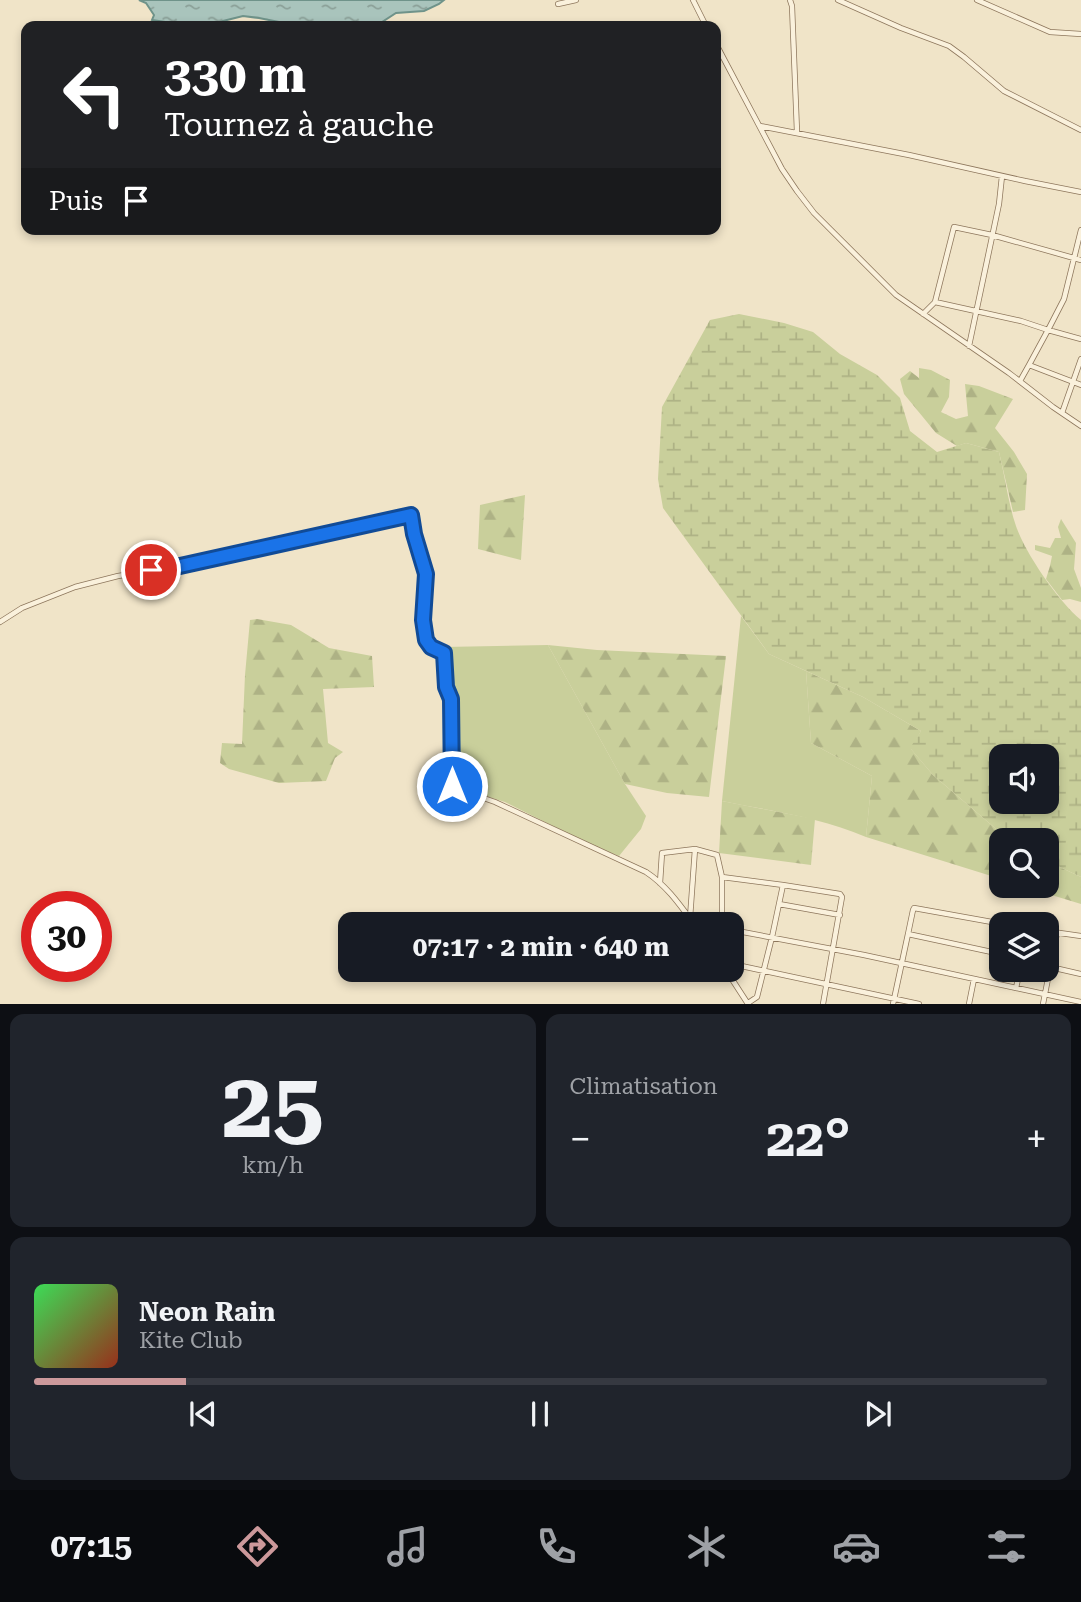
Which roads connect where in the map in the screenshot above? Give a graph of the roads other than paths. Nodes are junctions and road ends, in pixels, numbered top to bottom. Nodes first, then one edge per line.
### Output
1 (576, 0) edge
2 (693, 0) edge
3 (790, 0) edge
4 (838, 0) edge
5 (977, 0) edge
6 (558, 4) dead end
7 (704, 21) edge
8 (1081, 34) edge
9 (721, 53) edge
10 (759, 125) junction
11 (1081, 130) edge
12 (797, 132) junction
13 (1002, 176) junction
14 (1081, 192) edge
15 (1081, 230) edge
16 (992, 235) junction
17 (1074, 258) junction
18 (1081, 260) edge
19 (935, 302) junction
20 (976, 311) junction
21 (923, 314) junction
22 (1048, 330) junction
23 (1081, 339) edge
24 (969, 346) junction
25 (1081, 359) edge
26 (1029, 365) junction
27 (1020, 381) junction
28 (1074, 382) junction
29 (1081, 385) edge
30 (1062, 413) junction
31 (1081, 426) edge
32 (0, 622) edge
33 (695, 849) junction
34 (722, 877) junction
35 (660, 883) junction
36 (783, 885) junction
37 (779, 904) junction
38 (686, 912) edge
39 (690, 912) edge
40 (722, 912) edge
41 (840, 915) junction
42 (989, 921) edge
43 (744, 932) edge
44 (1059, 933) edge
45 (908, 934) junction
46 (1081, 936) edge
47 (772, 937) junction
48 (834, 950) junction
49 (989, 951) edge
50 (902, 963) junction
51 (744, 967) edge
52 (1059, 969) edge
53 (764, 972) junction
54 (1081, 974) edge
55 (974, 979) junction
56 (734, 982) edge
57 (1017, 982) edge
58 (1046, 982) edge
59 (827, 985) junction
60 (1016, 988) junction
61 (1045, 994) junction
62 (894, 1001) edge
63 (1081, 1002) edge
64 (748, 1003) edge
65 (823, 1003) edge
66 (919, 1003) edge
67 (969, 1003) edge
68 (1043, 1003) edge

1 - 6 street
2 - 7 street
3 - 12 street
4 - 11 street
5 - 8 street
9 - 10 street
10 - 12 street
10 - 21 street
12 - 13 street
13 - 14 street
13 - 16 street
15 - 17 street
16 - 17 street
16 - 19 street
16 - 20 street
17 - 18 street
17 - 22 street
19 - 20 street
19 - 21 street
20 - 22 street
20 - 24 street
21 - 24 street
22 - 23 street
22 - 26 street
24 - 27 street
25 - 28 street
26 - 27 street
26 - 28 street
27 - 30 street
28 - 29 street
28 - 30 street
30 - 31 street
32 - 35 street
33 - 34 street
33 - 35 street
33 - 39 street
34 - 36 street
34 - 40 street
35 - 38 street
36 - 37 street
36 - 41 street
37 - 41 street
37 - 47 street
41 - 48 street
42 - 45 street
43 - 47 street
44 - 46 street
45 - 49 street
45 - 50 street
47 - 48 street
47 - 53 street
48 - 50 street
48 - 59 street
50 - 55 street
50 - 62 street
51 - 53 street
52 - 54 street
53 - 59 street
53 - 64 street
55 - 60 street
55 - 67 street
56 - 64 street
57 - 60 street
58 - 61 street
59 - 62 street
59 - 65 street
60 - 61 street
61 - 63 street
61 - 68 street
62 - 66 street

